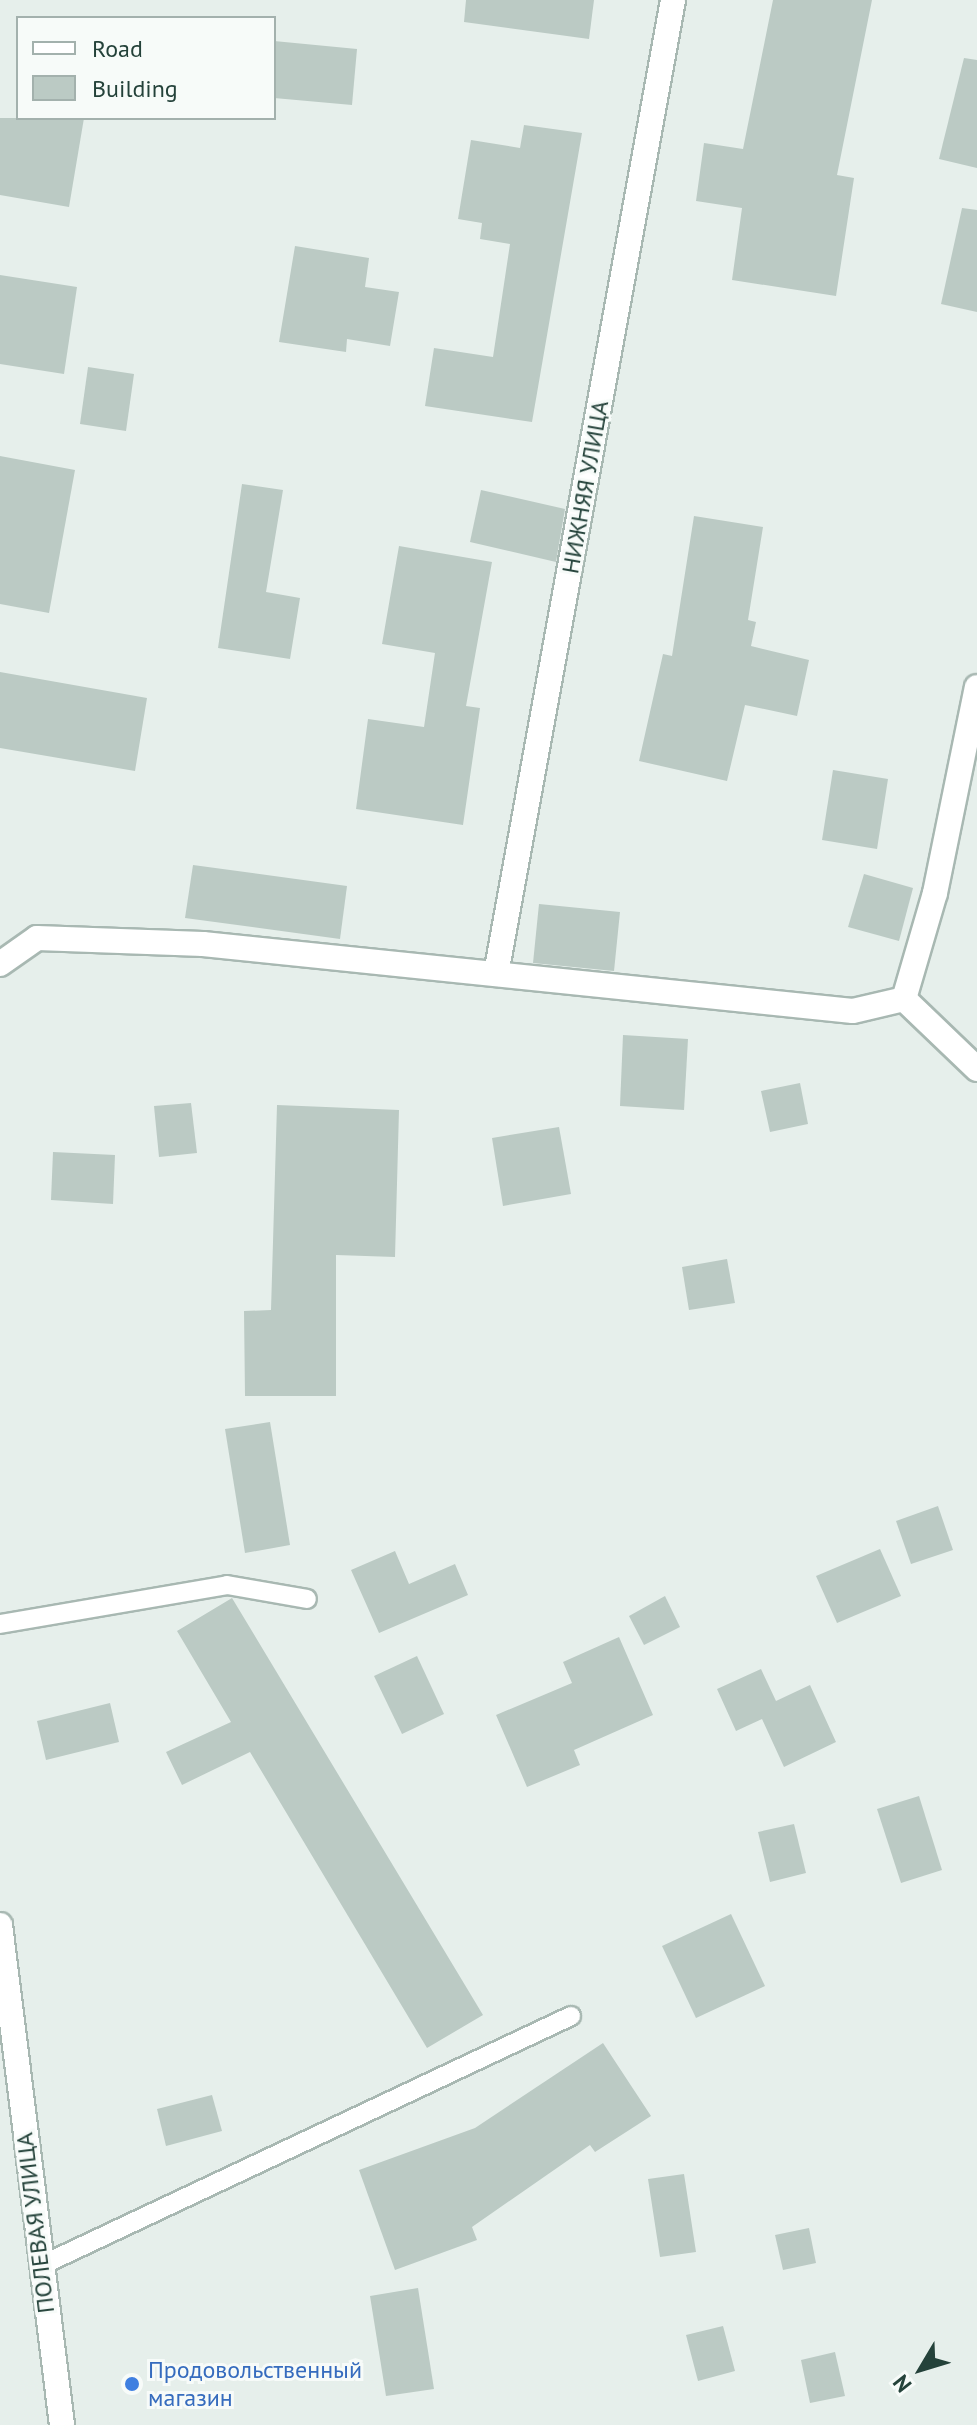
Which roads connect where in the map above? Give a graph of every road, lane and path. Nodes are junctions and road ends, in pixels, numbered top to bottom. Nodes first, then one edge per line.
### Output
1 (673, 0) edge
2 (977, 687) edge
3 (0, 964) edge
4 (496, 974) junction
5 (904, 999) junction
6 (977, 1069) edge
7 (307, 1599) dead end
8 (0, 1624) edge
9 (0, 1925) edge
10 (571, 2016) dead end
11 (40, 2266) junction
12 (62, 2425) edge

1 - 4 street, НИЖНЯЯ УЛИЦА
2 - 5 street
3 - 4 street
4 - 5 street
5 - 6 street
7 - 8 lane
9 - 11 street, ПОЛЕВАЯ УЛИЦА
10 - 11 lane
11 - 12 street, ПОЛЕВАЯ УЛИЦА

